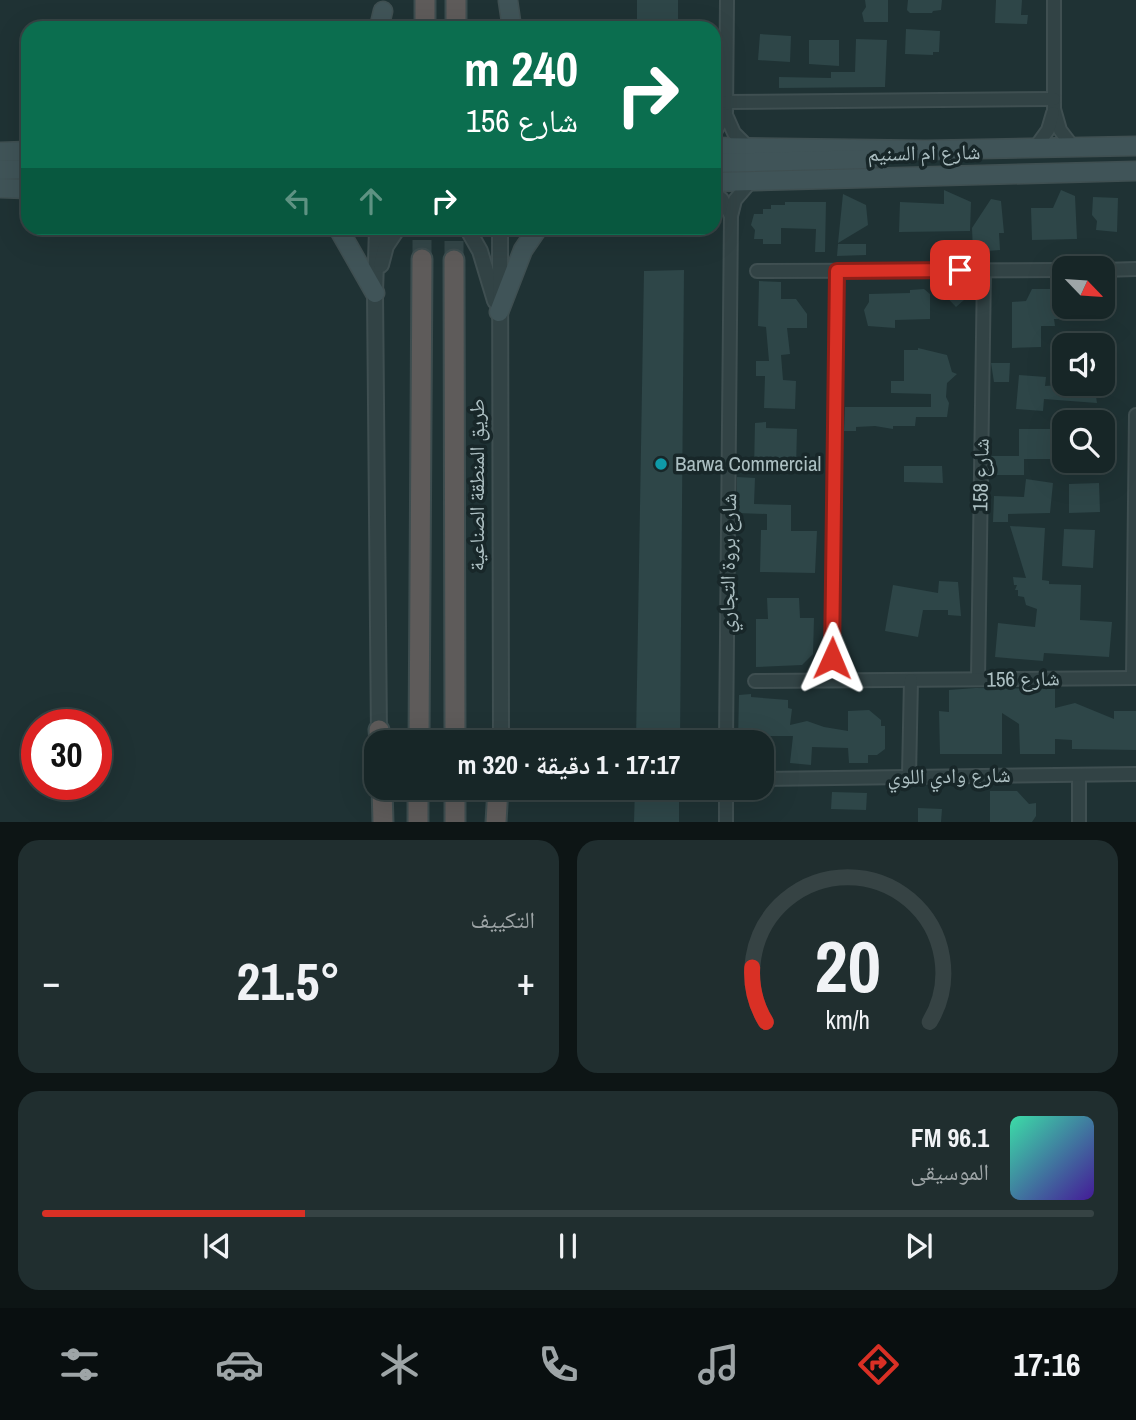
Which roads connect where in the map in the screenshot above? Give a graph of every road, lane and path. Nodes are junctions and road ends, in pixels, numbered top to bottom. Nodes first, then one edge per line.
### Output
1 (425, 0) edge
2 (456, 0) edge
3 (508, 0) edge
4 (727, 0) edge
5 (1054, 0) edge
6 (425, 21) edge
7 (456, 21) edge
8 (505, 21) edge
9 (511, 21) edge
10 (1054, 104) junction
11 (726, 108) junction
12 (721, 118) edge
13 (1136, 146) edge
14 (721, 147) edge
15 (748, 147) junction
16 (1035, 148) junction
17 (1073, 148) junction
18 (926, 150) junction
19 (21, 151) edge
20 (0, 152) edge
21 (721, 163) edge
22 (21, 169) edge
23 (0, 170) edge
24 (1136, 171) edge
25 (752, 180) junction
26 (721, 182) edge
27 (0, 188) edge
28 (21, 189) edge
29 (721, 199) edge
30 (732, 216) junction
31 (342, 235) edge
32 (377, 235) edge
33 (393, 235) edge
34 (471, 235) edge
35 (500, 235) edge
36 (533, 235) edge
37 (422, 259) tunnel mouth
38 (454, 260) tunnel mouth
39 (1136, 269) edge
40 (984, 270) junction
41 (1052, 270) edge
42 (1115, 270) edge
43 (757, 271) dead end
44 (837, 271) junction
45 (375, 293) junction
46 (499, 312) junction
47 (1136, 415) edge
48 (1134, 678) edge
49 (978, 679) junction
50 (832, 680) junction
51 (911, 680) junction
52 (755, 681) dead end
53 (379, 730) edge
54 (419, 730) edge
55 (455, 730) edge
56 (501, 730) edge
57 (726, 730) edge
58 (1136, 774) edge
59 (1079, 775) junction
60 (909, 776) junction
61 (774, 779) edge
62 (379, 800) edge
63 (381, 800) edge
64 (418, 800) edge
65 (455, 800) edge
66 (499, 800) edge
67 (501, 800) edge
68 (726, 800) edge
69 (376, 821) edge
70 (383, 821) edge
71 (418, 821) edge
72 (455, 821) edge
73 (496, 821) edge
74 (504, 821) edge
75 (726, 821) edge
76 (1079, 821) edge

1 - 6 highway
2 - 7 highway
3 - 8 street
3 - 9 main road
4 - 11 street
5 - 10 street
10 - 11 street
10 - 16 street
10 - 17 street
11 - 12 street
11 - 15 street
13 - 17 main road, شارع ام السنيم
14 - 15 main road, شارع ام السنيم
15 - 18 main road, شارع ام السنيم
16 - 17 main road, شارع ام السنيم
16 - 18 main road, شارع ام السنيم
18 - 21 main road
19 - 20 main road
22 - 23 main road
24 - 25 main road, شارع ام السنيم
25 - 26 main road, شارع ام السنيم
25 - 30 street, شارع بروة التجاري
27 - 28 main road
29 - 30 street
30 - 57 street, شارع بروة التجاري
31 - 45 main road
32 - 45 street
33 - 45 street
34 - 46 street
35 - 46 street, طريق المنطقة الصناعية
36 - 46 main road
37 - 54 highway
38 - 55 highway, طريق المنطقة الصناعية
39 - 42 street
40 - 41 street
40 - 44 street
40 - 49 street, شارع 158
43 - 44 street
44 - 50 street
45 - 53 street
46 - 56 street, طريق المنطقة الصناعية
47 - 48 street
48 - 49 street, شارع 156
49 - 51 street, شارع 156
50 - 51 street, شارع 156
50 - 52 street, شارع 156
51 - 60 street
58 - 59 street, شارع وادي اللوي
59 - 60 street, شارع وادي اللوي
59 - 76 street
60 - 61 street, شارع وادي اللوي
62 - 69 street
63 - 70 highway
64 - 71 highway
65 - 72 highway
66 - 73 highway
67 - 74 street
68 - 75 street

